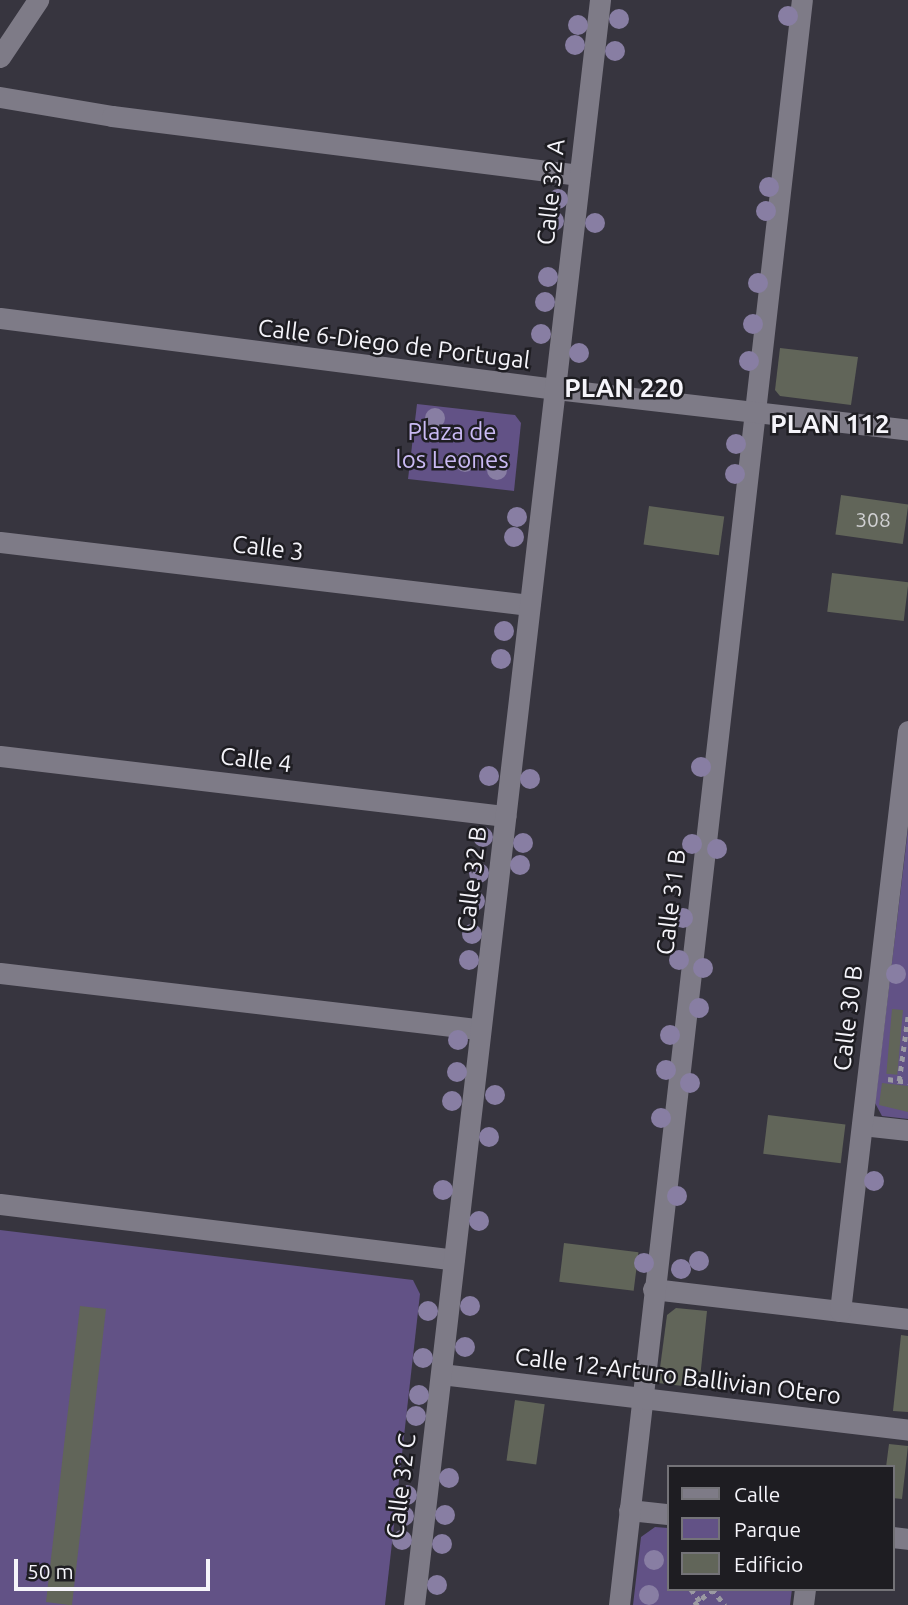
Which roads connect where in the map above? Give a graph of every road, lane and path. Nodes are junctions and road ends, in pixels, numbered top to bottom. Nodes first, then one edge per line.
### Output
1 (38, 0) edge
2 (600, 0) edge
3 (802, 0) edge
4 (0, 57) edge
5 (0, 96) edge
6 (579, 176) junction
7 (0, 318) edge
8 (556, 389) junction
9 (755, 412) junction
10 (908, 430) edge
11 (0, 542) edge
12 (529, 605) junction
13 (908, 731) edge
14 (0, 756) edge
15 (904, 807) edge
16 (505, 816) junction
17 (0, 973) edge
18 (908, 1015) edge
19 (480, 1029) junction
20 (883, 1079) dead end
21 (899, 1081) junction
22 (908, 1082) edge
23 (862, 1125) junction
24 (908, 1130) edge
25 (0, 1205) edge
26 (454, 1260) junction
27 (653, 1289) junction
28 (840, 1311) junction
29 (908, 1319) edge
30 (441, 1374) junction
31 (641, 1398) junction
32 (908, 1430) edge
33 (629, 1510) junction
34 (666, 1514) edge
35 (692, 1591) edge
36 (710, 1591) edge
37 (714, 1591) edge
38 (699, 1601) junction
39 (414, 1605) edge
40 (619, 1605) edge
41 (694, 1605) edge
42 (725, 1605) edge

1 - 4 street
2 - 6 street, Calle 32 A
3 - 9 street, Calle 31 B
5 - 6 street
6 - 8 street, Calle 32 A
7 - 8 street, Calle 6-Diego de Portugal
8 - 9 street, Calle 6-Diego de Portugal
8 - 12 street, Calle 32 B
9 - 10 street, Calle 6-Diego de Portugal
9 - 27 street, Calle 31 B
11 - 12 street, Calle 3
12 - 16 street, Calle 32 B
13 - 15 street, Calle 30 B
14 - 16 street, Calle 4
15 - 23 street, Calle 30 B
16 - 19 street, Calle 32 B
17 - 19 street
18 - 21 path
19 - 26 street, Calle 32 B
20 - 21 path
21 - 22 path
23 - 24 street
23 - 28 street, Calle 30 B
25 - 26 street
26 - 30 street, Calle 32 B
27 - 28 street
27 - 31 street, Calle 31 B
28 - 29 street
30 - 31 street, Calle 12-Arturo Ballivian Otero
30 - 39 street, Calle 32 C
31 - 32 street, Calle 12-Arturo Ballivian Otero
31 - 33 street, Calle 31 B
33 - 34 street
33 - 40 street, Calle 31 B
35 - 38 path
36 - 38 path
37 - 42 path
38 - 41 path

